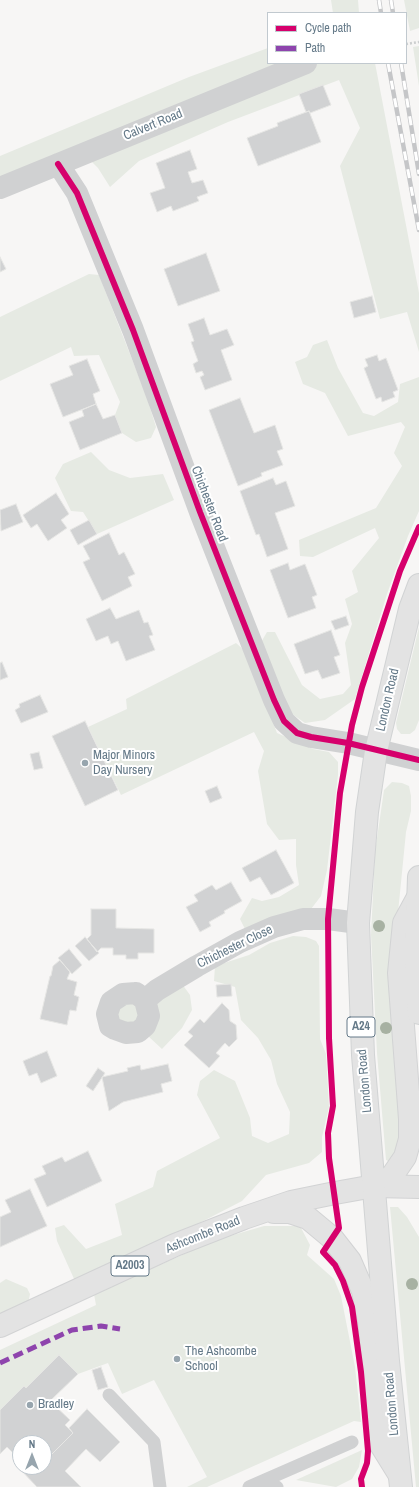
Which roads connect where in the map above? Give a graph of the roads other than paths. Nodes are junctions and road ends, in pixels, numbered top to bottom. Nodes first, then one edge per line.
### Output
1 (304, 64) edge
2 (58, 164) junction
3 (0, 188) edge
4 (419, 585) edge
5 (376, 751) junction
6 (419, 760) edge
7 (419, 878) edge
8 (417, 899) junction
9 (358, 923) junction
10 (145, 1000) dead end
11 (419, 1013) edge
12 (374, 1186) junction
13 (419, 1187) edge
14 (262, 1212) junction
15 (0, 1326) edge
16 (109, 1394) dead end
17 (352, 1442) dead end
18 (265, 1480) junction
19 (400, 1480) edge
20 (160, 1487) edge
21 (249, 1487) edge
22 (277, 1487) edge

1 - 2 street, Calvert Road
2 - 3 street, Calvert Road
2 - 5 street, Chichester Road
4 - 5 main road, London Road / A24
5 - 6 street, Chichester Road
5 - 9 main road, London Road / A24
7 - 8 main road
8 - 11 main road
8 - 12 main road
9 - 10 street, Chichester Close
9 - 12 main road, London Road / A24
12 - 13 main road, Ashcombe Road
12 - 14 main road, Ashcombe Road / A2003
12 - 19 main road, London Road / A24
14 - 15 main road, Ashcombe Road / A2003
14 - 19 main road
16 - 20 lane
17 - 18 lane
18 - 21 lane
18 - 22 lane

